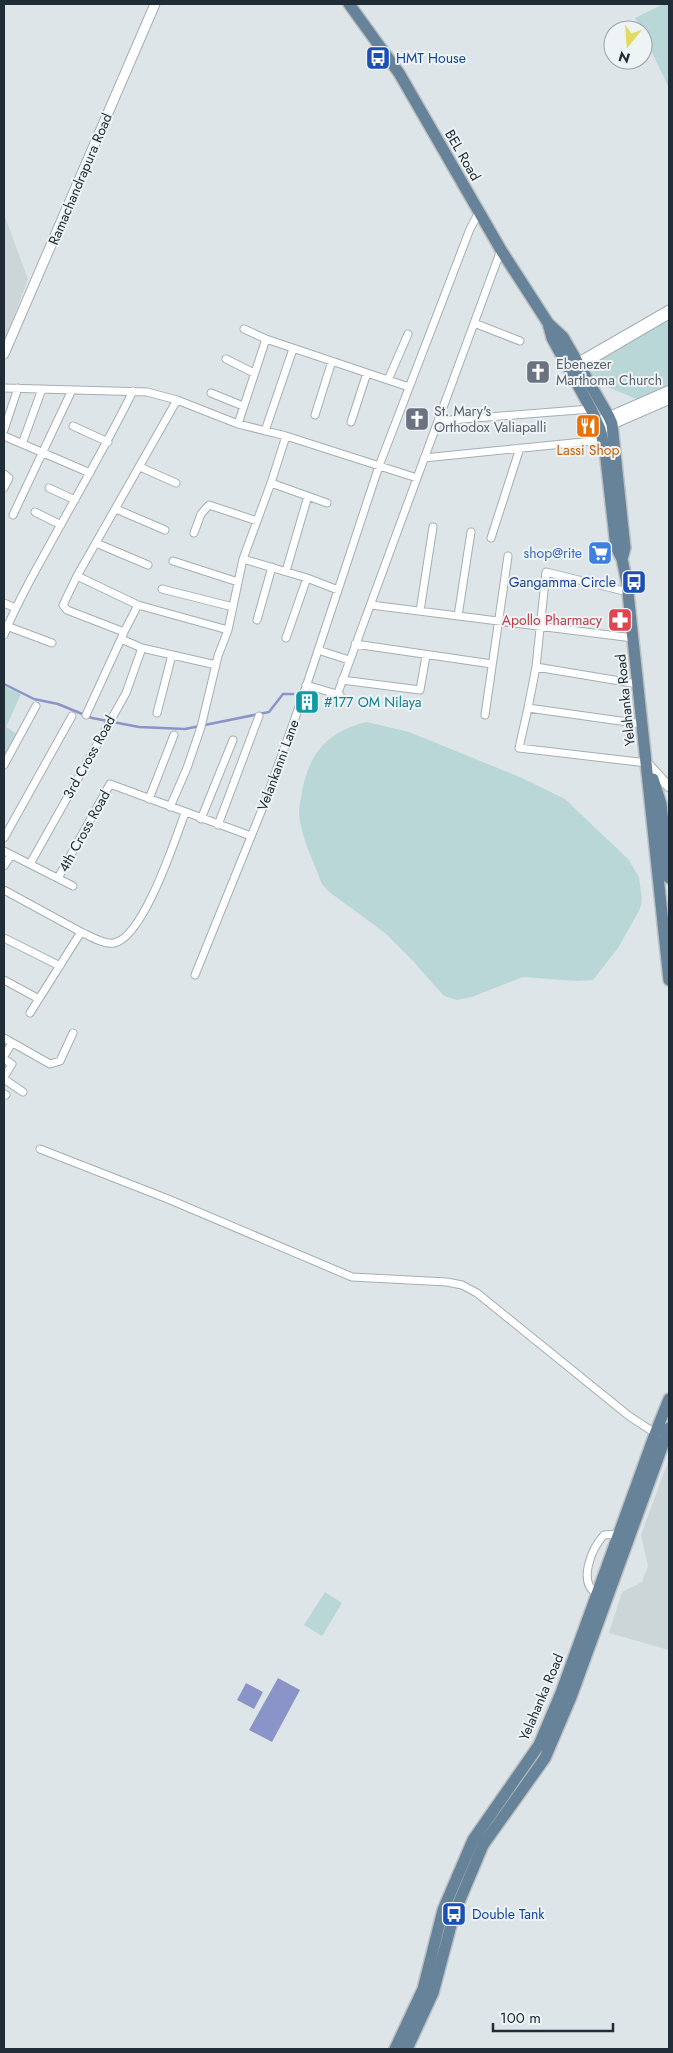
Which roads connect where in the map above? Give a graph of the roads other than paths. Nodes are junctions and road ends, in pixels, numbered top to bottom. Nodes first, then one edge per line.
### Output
1 (155, 4) edge
2 (349, 4) edge
3 (479, 212) junction
4 (500, 250) junction
5 (669, 309) edge
6 (669, 315) edge
7 (548, 323) junction
8 (474, 324) junction
9 (244, 329) dead end
10 (408, 334) dead end
11 (266, 339) junction
12 (520, 341) dead end
13 (293, 349) junction
14 (4, 354) edge
15 (226, 359) dead end
16 (332, 361) junction
17 (578, 364) junction
18 (254, 373) junction
19 (367, 373) junction
20 (388, 380) junction
21 (409, 387) junction
22 (4, 388) edge
23 (18, 388) junction
24 (42, 389) junction
25 (72, 390) junction
26 (133, 391) junction
27 (669, 391) edge
28 (211, 393) dead end
29 (669, 399) edge
30 (178, 400) junction
31 (243, 406) junction
32 (591, 409) junction
33 (315, 415) dead end
34 (351, 422) dead end
35 (438, 422) junction
36 (238, 424) junction
37 (73, 426) dead end
38 (604, 427) junction
39 (4, 430) edge
40 (265, 431) junction
41 (4, 436) edge
42 (286, 436) junction
43 (108, 442) junction
44 (22, 444) junction
45 (520, 448) junction
46 (43, 452) junction
47 (424, 458) junction
48 (379, 466) junction
49 (140, 467) junction
50 (90, 473) junction
51 (4, 474) edge
52 (418, 478) junction
53 (176, 483) dead end
54 (271, 483) junction
55 (4, 488) edge
56 (49, 488) dead end
57 (308, 496) junction
58 (75, 500) junction
59 (327, 504) dead end
60 (116, 509) junction
61 (35, 512) dead end
62 (13, 515) dead end
63 (257, 521) junction
64 (61, 525) junction
65 (433, 527) dead end
66 (165, 530) dead end
67 (471, 532) dead end
68 (194, 533) dead end
69 (491, 538) dead end
70 (96, 543) junction
71 (508, 556) dead end
72 (243, 558) junction
73 (622, 559) junction
74 (173, 561) dead end
75 (148, 565) dead end
76 (272, 567) junction
77 (286, 572) junction
78 (77, 576) junction
79 (307, 578) junction
80 (238, 582) junction
81 (162, 589) dead end
82 (338, 590) junction
83 (628, 592) junction
84 (4, 603) edge
85 (138, 605) junction
86 (371, 605) junction
87 (233, 606) junction
88 (16, 608) junction
89 (420, 611) junction
90 (458, 616) junction
91 (257, 620) dead end
92 (498, 621) junction
93 (5, 626) edge
94 (540, 627) junction
95 (228, 630) junction
96 (4, 635) edge
97 (122, 635) junction
98 (286, 638) dead end
99 (633, 638) junction
100 (52, 643) dead end
101 (355, 644) junction
102 (142, 648) junction
103 (318, 650) junction
104 (172, 655) junction
105 (426, 656) junction
106 (350, 660) junction
107 (216, 664) junction
108 (492, 664) junction
109 (536, 667) junction
110 (342, 680) junction
111 (638, 684) junction
112 (306, 685) junction
113 (339, 690) dead end
114 (337, 704) dead end
115 (36, 706) dead end
116 (528, 708) junction
117 (157, 713) dead end
118 (86, 715) dead end
119 (485, 715) dead end
120 (72, 716) dead end
121 (259, 716) dead end
122 (642, 724) junction
123 (174, 735) dead end
124 (233, 740) dead end
125 (647, 763) junction
126 (4, 765) edge
127 (669, 787) edge
128 (149, 799) junction
129 (170, 807) junction
130 (185, 813) junction
131 (201, 819) junction
132 (218, 825) junction
133 (251, 836) junction
134 (4, 838) edge
135 (7, 853) edge
136 (30, 864) junction
137 (4, 866) edge
138 (58, 878) junction
139 (669, 878) edge
140 (73, 886) dead end
141 (4, 890) edge
142 (81, 932) junction
143 (4, 938) edge
144 (60, 966) junction
145 (195, 975) dead end
146 (4, 980) edge
147 (669, 980) edge
148 (39, 999) junction
149 (30, 1013) dead end
150 (73, 1033) dead end
151 (4, 1038) edge
152 (12, 1043) junction
153 (4, 1058) edge
154 (4, 1078) edge
155 (24, 1092) dead end
156 (40, 1149) dead end
157 (669, 1399) edge
158 (663, 1433) edge
159 (618, 1534) junction
160 (597, 1594) junction
161 (395, 2049) edge
162 (407, 2049) edge

1 - 14 street, Ramachandrapura Road
2 - 3 main road, BEL Road
3 - 4 main road, BEL Road
3 - 21 street, Velankanni Lane
4 - 7 main road, BEL Road
4 - 8 street
5 - 17 street
6 - 17 street
7 - 17 main road, BEL Road
7 - 32 main road, BEL Road
8 - 12 street
8 - 35 street
9 - 11 street
10 - 20 street
11 - 13 street
11 - 18 street
13 - 16 street
13 - 40 street
15 - 18 street
16 - 19 street
16 - 33 street
17 - 38 main road, BEL Road
18 - 31 street
19 - 20 street
19 - 34 street
20 - 21 street
21 - 48 street, Velankanni Lane
22 - 23 street
23 - 24 street
23 - 39 street
24 - 25 street
24 - 44 street
25 - 26 street
25 - 46 street
26 - 30 street
26 - 43 street
27 - 38 main road
28 - 31 street
29 - 38 main road
30 - 36 street
30 - 49 street
31 - 36 street
32 - 35 street
32 - 38 main road, BEL Road
35 - 47 street
36 - 40 street
37 - 43 street
38 - 45 street
38 - 73 main road, BEL Road
38 - 73 main road, Yelahanka Road
40 - 42 street
41 - 44 street
42 - 48 street
42 - 54 street
43 - 50 street
44 - 46 street
45 - 47 street
45 - 69 street
46 - 50 street
46 - 62 street
47 - 52 street
48 - 52 street
48 - 82 street, Velankanni Lane
49 - 53 street
49 - 60 street
50 - 58 street
51 - 55 street
52 - 86 street
54 - 57 street
54 - 63 street
56 - 58 street
57 - 59 street
57 - 77 street
58 - 64 street
60 - 66 street
60 - 70 street
61 - 64 street
63 - 68 street
63 - 72 street
64 - 88 street
65 - 89 street
67 - 90 street
70 - 75 street
70 - 78 street
71 - 92 street
72 - 76 street
72 - 80 street
73 - 83 main road, Yelahanka Road
74 - 80 street
76 - 77 street
76 - 91 street
77 - 79 street
78 - 85 street
78 - 97 street
79 - 82 street
79 - 98 street
80 - 87 street
81 - 87 street
82 - 103 street, Velankanni Lane
83 - 94 street
83 - 99 main road, Yelahanka Road
84 - 88 street
85 - 95 street
85 - 97 street
86 - 89 street
86 - 101 street
87 - 95 street
88 - 93 street
89 - 90 street
90 - 92 street
92 - 94 street
92 - 108 street
93 - 96 street
93 - 100 street
94 - 99 street
94 - 109 street
95 - 107 street
97 - 102 street
97 - 118 street
99 - 111 main road, Yelahanka Road
101 - 105 street
101 - 106 street
102 - 104 street
102 - 136 street, 3rd Cross Road
103 - 106 street
103 - 112 street, Velankanni Lane
104 - 107 street
104 - 117 street
105 - 108 street
105 - 110 street
106 - 110 street
107 - 129 street
108 - 119 street
109 - 111 street
109 - 116 street
110 - 113 street
111 - 122 main road, Yelahanka Road
112 - 114 street
112 - 133 street, Velankanni Lane
115 - 126 street
116 - 122 street
116 - 125 street
120 - 134 street
121 - 132 street
122 - 125 main road, Yelahanka Road
123 - 128 street
124 - 131 street
125 - 127 street
125 - 139 main road, Yelahanka Road
125 - 147 main road, Yelahanka Road
128 - 129 street
128 - 138 street, 4th Cross Road
129 - 130 street
130 - 131 street
130 - 142 street
131 - 132 street
132 - 133 street
133 - 145 street, Velankanni Lane
135 - 136 street
135 - 137 street
136 - 138 street
138 - 140 street
141 - 142 street
142 - 144 street
143 - 144 street
144 - 148 street
146 - 148 street
148 - 149 street
150 - 152 street
151 - 152 street
152 - 153 street
153 - 154 street
154 - 155 street
156 - 158 street
157 - 158 main road, Yelahanka Road
158 - 159 main road, Yelahanka Road
158 - 162 main road, Yelahanka Road
159 - 160 main road, Yelahanka Road
159 - 160 street
160 - 161 main road, Yelahanka Road

